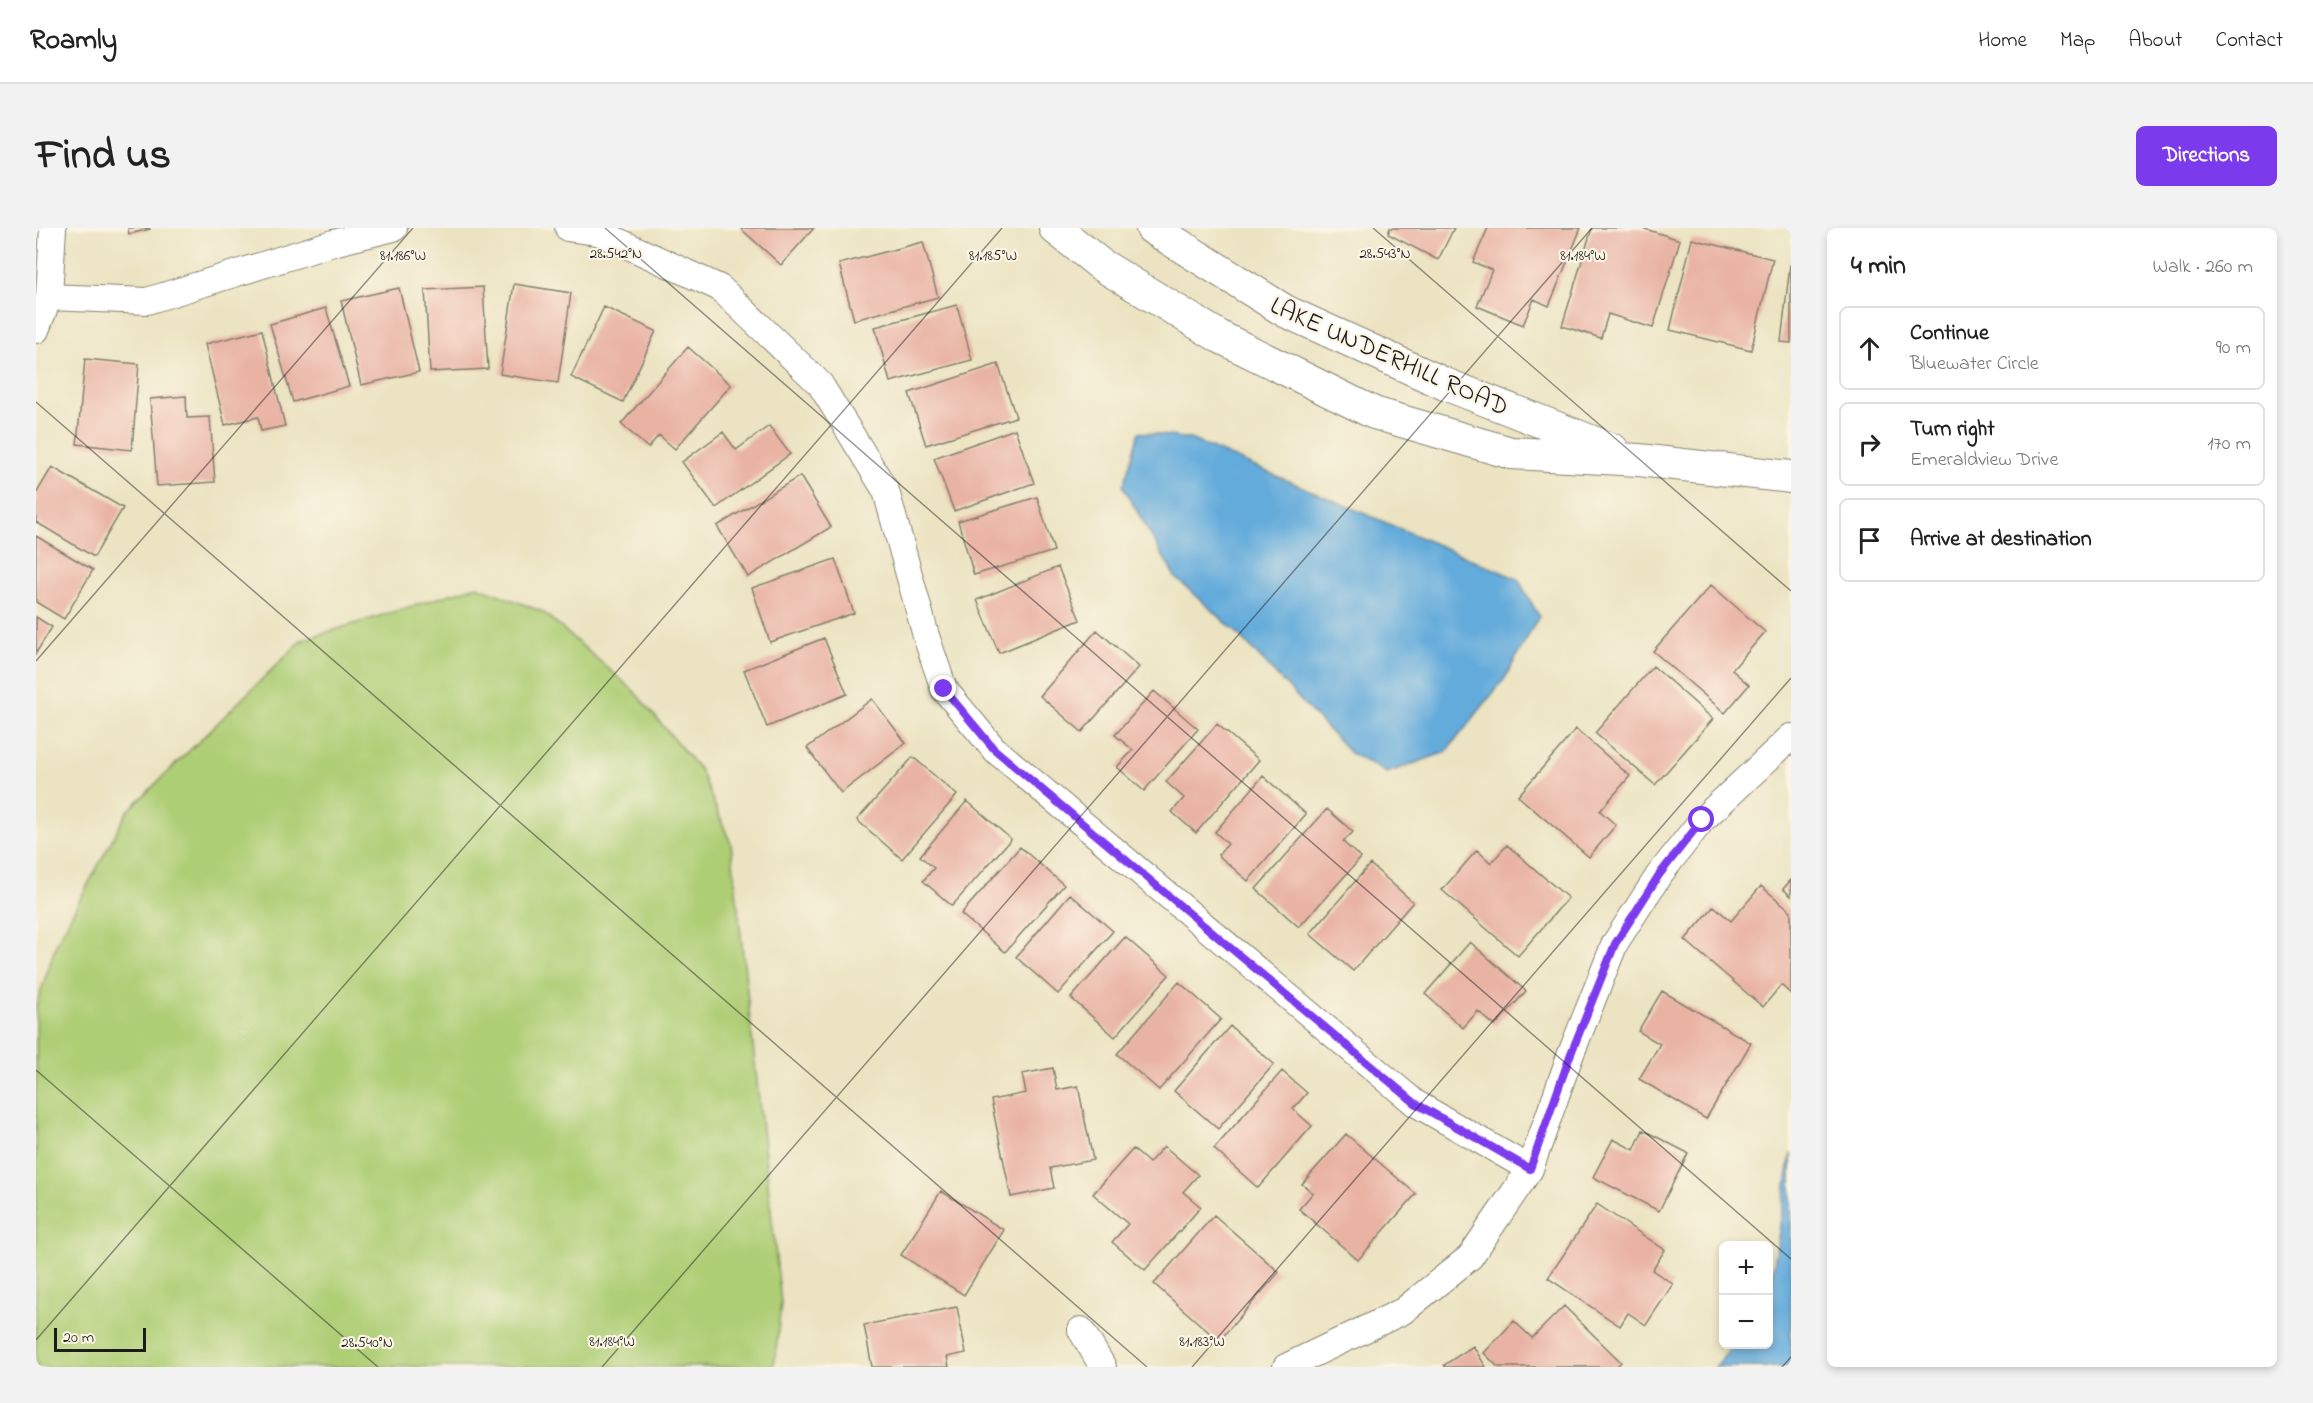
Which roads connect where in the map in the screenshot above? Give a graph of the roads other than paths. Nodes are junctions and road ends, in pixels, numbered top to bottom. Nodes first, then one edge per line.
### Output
1 (53, 228) edge
2 (394, 228) edge
3 (568, 228) edge
4 (1055, 228) edge
5 (1152, 228) edge
6 (49, 297) junction
7 (36, 330) edge
8 (1639, 460) junction
9 (1791, 477) edge
10 (1791, 737) edge
11 (1530, 1169) junction
12 (1081, 1330) dead end
13 (1103, 1367) edge
14 (1286, 1367) edge

1 - 6 street
2 - 6 street
3 - 11 street
4 - 8 street, LAKE UNDERHILL ROAD
5 - 8 street, LAKE UNDERHILL ROAD
6 - 7 street
8 - 9 street, LAKE UNDERHILL ROAD
10 - 11 street
11 - 14 street
12 - 13 street

